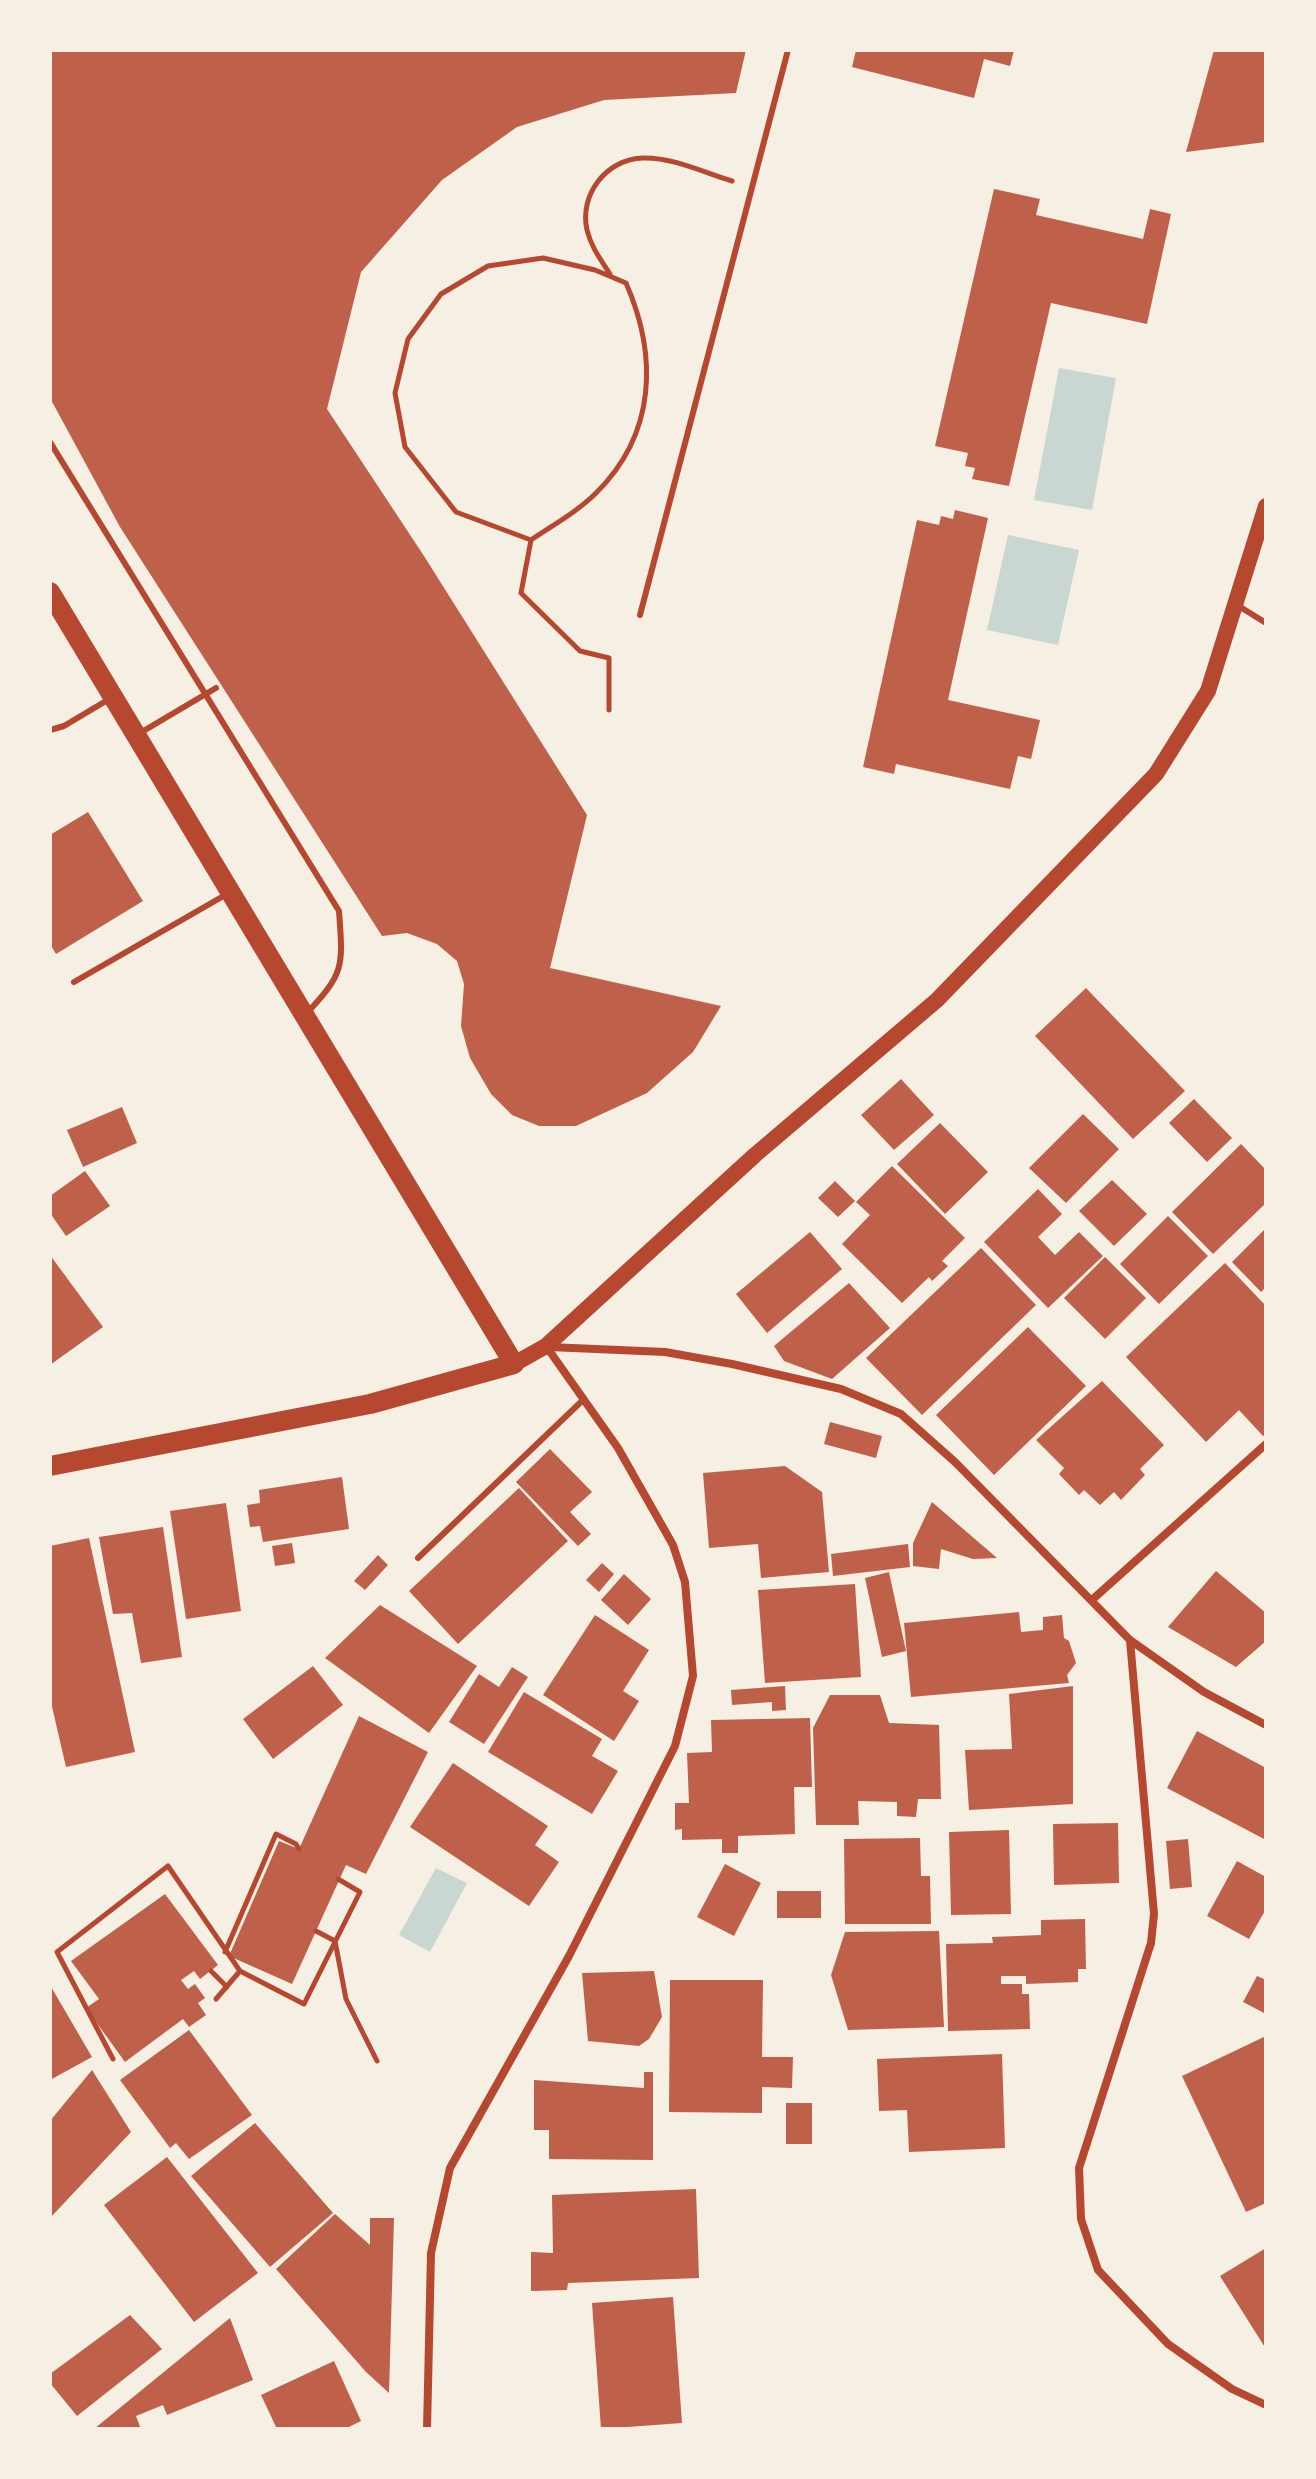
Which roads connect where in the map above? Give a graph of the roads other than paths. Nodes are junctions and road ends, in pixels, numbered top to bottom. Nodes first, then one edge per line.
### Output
1 (788, 50) edge
2 (50, 442) edge
3 (1266, 506) edge
4 (50, 592) edge
5 (1234, 603) junction
6 (640, 615) dead end
7 (1266, 623) edge
8 (216, 688) dead end
9 (205, 693) junction
10 (114, 696) junction
11 (50, 730) edge
12 (138, 734) junction
13 (231, 892) junction
14 (74, 982) dead end
15 (304, 1016) junction
16 (546, 1346) junction
17 (514, 1364) junction
18 (584, 1399) junction
19 (1266, 1444) edge
20 (50, 1466) edge
21 (418, 1558) dead end
22 (1093, 1599) junction
23 (1130, 1640) junction
24 (1266, 1725) edge
25 (1266, 2405) edge
26 (427, 2429) edge

1 - 6 lane
2 - 9 lane
3 - 5 main road
4 - 10 main road
5 - 7 lane
5 - 16 main road
8 - 9 lane
9 - 12 lane
9 - 15 lane
10 - 11 lane
10 - 12 main road
12 - 13 main road
13 - 14 lane
13 - 15 main road
15 - 17 main road
16 - 17 main road
16 - 18 street
16 - 22 street
17 - 20 main road
18 - 21 lane
18 - 26 street
19 - 22 street
22 - 23 street
23 - 24 street
23 - 25 street

